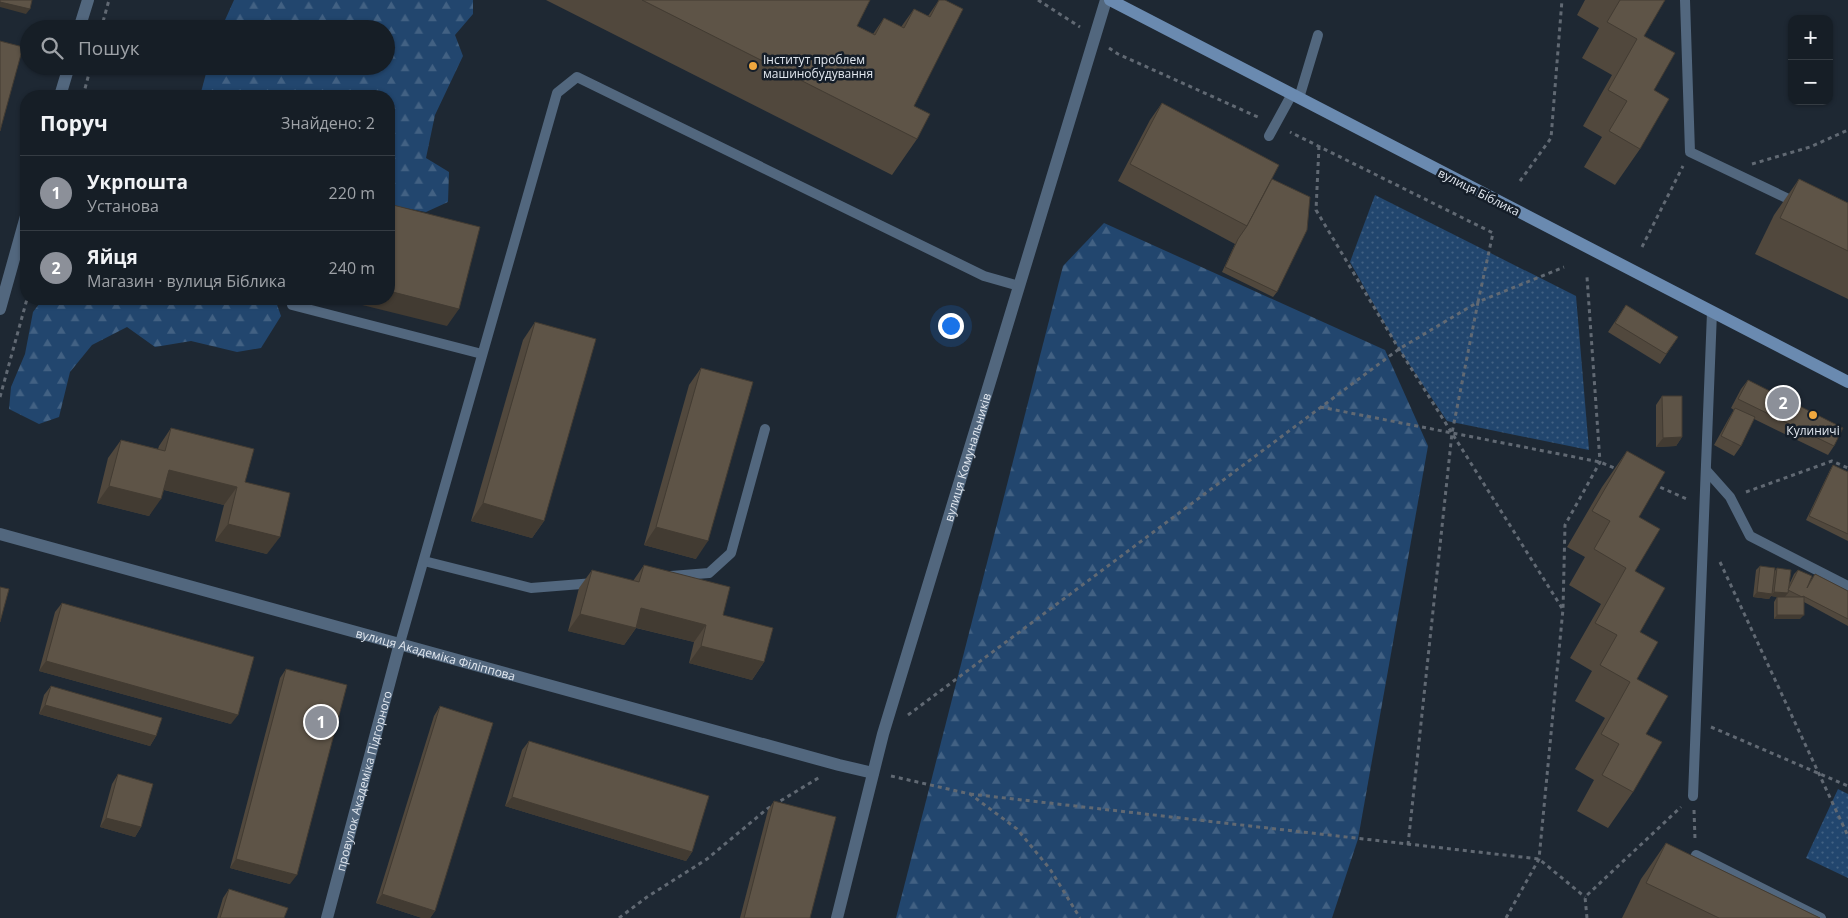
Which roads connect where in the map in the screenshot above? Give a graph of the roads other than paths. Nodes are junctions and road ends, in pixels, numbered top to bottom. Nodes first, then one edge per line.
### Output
1 (88, 0) edge
2 (1106, 0) edge
3 (1110, 0) edge
4 (1685, 0) edge
5 (82, 20) edge
6 (1318, 35) dead end
7 (66, 75) edge
8 (62, 90) edge
9 (1295, 96) junction
10 (1269, 136) dead end
11 (1806, 207) edge
12 (20, 237) edge
13 (1019, 286) junction
14 (292, 305) dead end
15 (0, 308) edge
16 (1712, 312) junction
17 (482, 354) junction
18 (1848, 382) edge
19 (765, 429) dead end
20 (1706, 470) junction
21 (0, 534) edge
22 (424, 560) junction
23 (660, 577) edge
24 (600, 582) edge
25 (1848, 586) edge
26 (400, 644) junction
27 (874, 772) junction
28 (1693, 796) road end
29 (1696, 855) edge
30 (327, 918) edge
31 (837, 918) edge
32 (1821, 918) edge

1 - 5 street
2 - 13 street, вулиця Комунальників
3 - 9 street, вулиця Біблика
4 - 11 lane
6 - 9 lane
7 - 8 street
9 - 10 lane
9 - 16 street, вулиця Біблика
12 - 15 street
13 - 17 lane
13 - 27 street, вулиця Комунальників
14 - 17 lane
16 - 18 street, вулиця Біблика
16 - 20 lane
17 - 22 lane
19 - 23 lane
20 - 25 lane
20 - 28 lane
21 - 26 street, вулиця Академіка Філіппова
22 - 24 lane
22 - 26 lane
26 - 27 street, вулиця Академіка Філіппова
26 - 30 street, провулок Академіка Підгорного
27 - 31 street, вулиця Комунальників
29 - 32 lane

